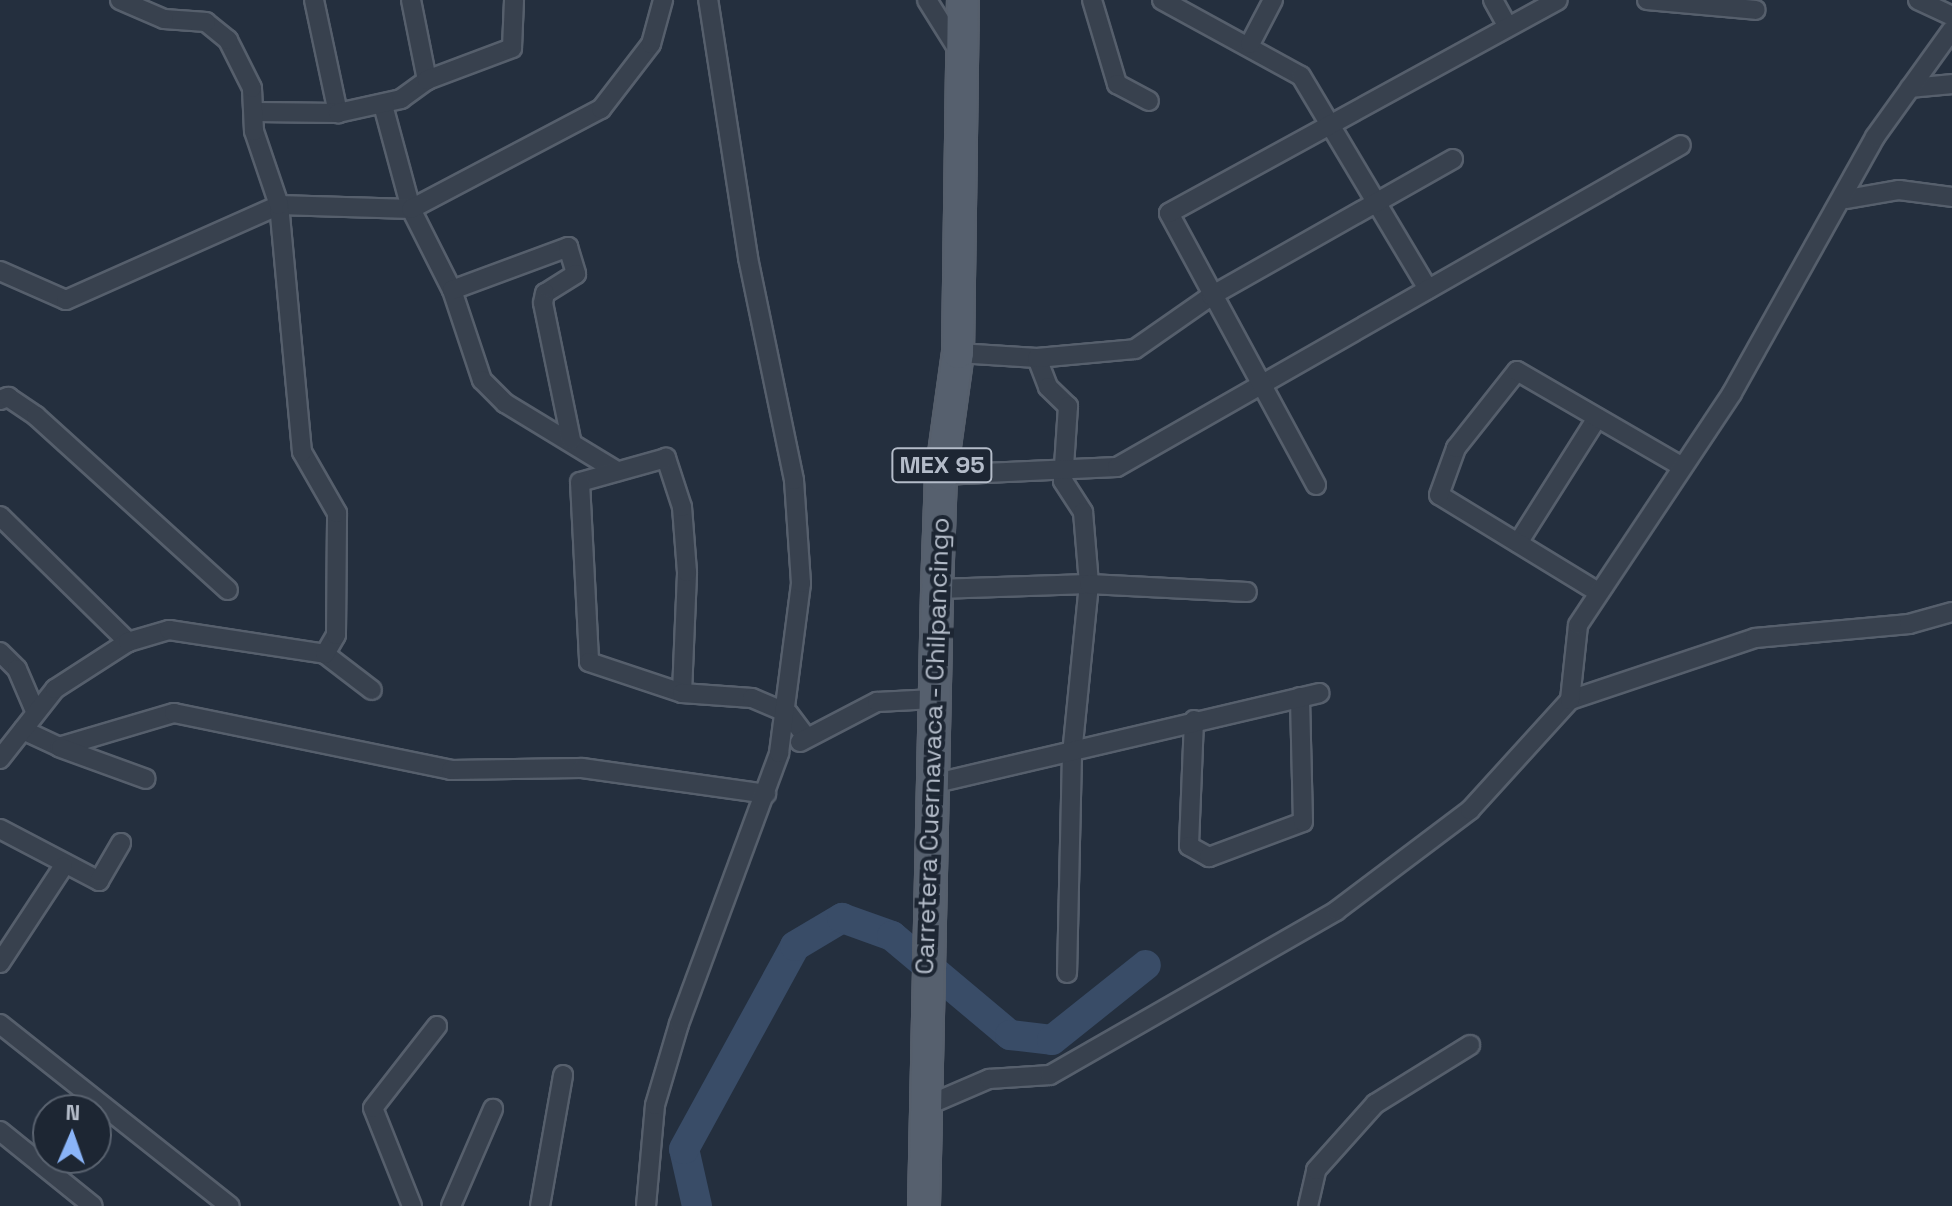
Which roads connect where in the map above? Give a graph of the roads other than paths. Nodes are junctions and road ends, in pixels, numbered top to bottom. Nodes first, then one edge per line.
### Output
1 (120, 0) edge
2 (314, 0) edge
3 (411, 0) edge
4 (514, 0) edge
5 (663, 0) edge
6 (708, 0) edge
7 (927, 0) edge
8 (963, 0) edge
9 (1092, 0) edge
10 (1162, 0) edge
11 (1273, 0) edge
12 (1493, 0) edge
13 (1558, 0) edge
14 (1647, 0) edge
15 (1918, 0) edge
16 (1756, 10) dead end
17 (1952, 16) edge
18 (1506, 23) junction
19 (1952, 30) edge
20 (1250, 44) junction
21 (963, 61) junction
22 (427, 80) junction
23 (1952, 84) edge
24 (1910, 88) junction
25 (1149, 101) dead end
26 (383, 105) junction
27 (258, 112) junction
28 (338, 113) junction
29 (1334, 123) junction
30 (1681, 145) dead end
31 (1453, 159) dead end
32 (1952, 197) edge
33 (1847, 199) junction
34 (1380, 203) junction
35 (279, 205) junction
36 (411, 209) junction
37 (0, 271) edge
38 (1428, 289) junction
39 (452, 290) junction
40 (1211, 296) junction
41 (958, 353) junction
42 (1037, 358) junction
43 (1259, 381) junction
44 (0, 400) edge
45 (1597, 418) junction
46 (571, 440) junction
47 (1679, 465) junction
48 (1062, 470) junction
49 (617, 471) junction
50 (941, 475) junction
51 (1316, 485) dead end
52 (0, 516) edge
53 (1518, 543) junction
54 (1089, 584) junction
55 (937, 589) junction
56 (228, 590) dead end
57 (1247, 592) dead end
58 (1598, 592) junction
59 (1952, 612) edge
60 (128, 642) junction
61 (0, 652) edge
62 (325, 654) junction
63 (372, 690) dead end
64 (682, 693) junction
65 (1319, 693) dead end
66 (1300, 697) junction
67 (934, 699) junction
68 (1570, 700) junction
69 (35, 711) junction
70 (788, 713) junction
71 (1194, 720) junction
72 (23, 730) junction
73 (807, 738) junction
74 (59, 747) junction
75 (779, 753) junction
76 (1072, 754) junction
77 (0, 759) edge
78 (146, 779) dead end
79 (932, 784) junction
80 (766, 794) junction
81 (0, 829) edge
82 (121, 843) dead end
83 (63, 867) junction
84 (0, 963) edge
85 (1067, 973) dead end
86 (0, 1024) edge
87 (437, 1026) dead end
88 (1470, 1045) dead end
89 (563, 1075) dead end
90 (926, 1106) junction
91 (493, 1109) dead end
92 (0, 1131) edge
93 (93, 1206) edge
94 (230, 1206) edge
95 (412, 1206) edge
96 (451, 1206) edge
97 (540, 1206) edge
98 (646, 1206) edge
99 (924, 1206) edge
100 (1308, 1206) edge

1 - 27 street
2 - 28 street
3 - 22 street
4 - 22 street
5 - 36 street
6 - 70 street
7 - 21 street
8 - 21 main road, Carretera Cuernavaca - Chilpancingo / MEX 95
9 - 25 street
10 - 20 street
11 - 20 street
12 - 18 street
13 - 18 street
14 - 16 street
15 - 17 street
18 - 29 street
19 - 24 street
20 - 29 street
21 - 41 main road, Carretera Cuernavaca - Chilpancingo / MEX 95
22 - 26 street
23 - 24 street
24 - 33 street
26 - 28 street
26 - 36 street
27 - 28 street
27 - 35 street
29 - 34 street
29 - 40 street
30 - 38 street
31 - 34 street
32 - 33 street
33 - 47 street
34 - 38 street
34 - 40 street
35 - 36 street
35 - 37 street
35 - 62 street
36 - 39 street
38 - 43 street
39 - 46 street
39 - 46 street
40 - 42 street
40 - 43 street
41 - 42 street
41 - 50 main road, Carretera Cuernavaca - Chilpancingo / MEX 95
42 - 48 street
43 - 48 street
43 - 51 street
44 - 56 street
45 - 47 street
45 - 53 street
45 - 53 street
46 - 49 street
47 - 58 street
48 - 50 street
48 - 54 street
49 - 64 street
49 - 64 street
50 - 55 main road, Carretera Cuernavaca - Chilpancingo / MEX 95
52 - 60 street
53 - 58 street
54 - 55 street
54 - 57 street
54 - 76 street
55 - 67 main road, Carretera Cuernavaca - Chilpancingo / MEX 95
58 - 68 street
59 - 68 street
60 - 62 street
60 - 69 street
61 - 69 street
62 - 63 street
64 - 70 street
65 - 66 street
66 - 71 street
66 - 71 street
67 - 73 street
67 - 79 main road, Carretera Cuernavaca - Chilpancingo / MEX 95
68 - 90 street
69 - 72 street
70 - 73 street
70 - 75 street
71 - 76 street
72 - 74 street
72 - 77 street
73 - 75 street
74 - 78 street
74 - 80 street
75 - 80 street
76 - 79 street
76 - 85 street
79 - 90 main road, Carretera Cuernavaca - Chilpancingo / MEX 95
80 - 98 street
81 - 83 street
82 - 83 street
83 - 84 street
86 - 94 street
87 - 95 street
88 - 100 street
89 - 97 street
90 - 99 main road, Carretera Cuernavaca - Chilpancingo / MEX 95
91 - 96 street
92 - 93 street

